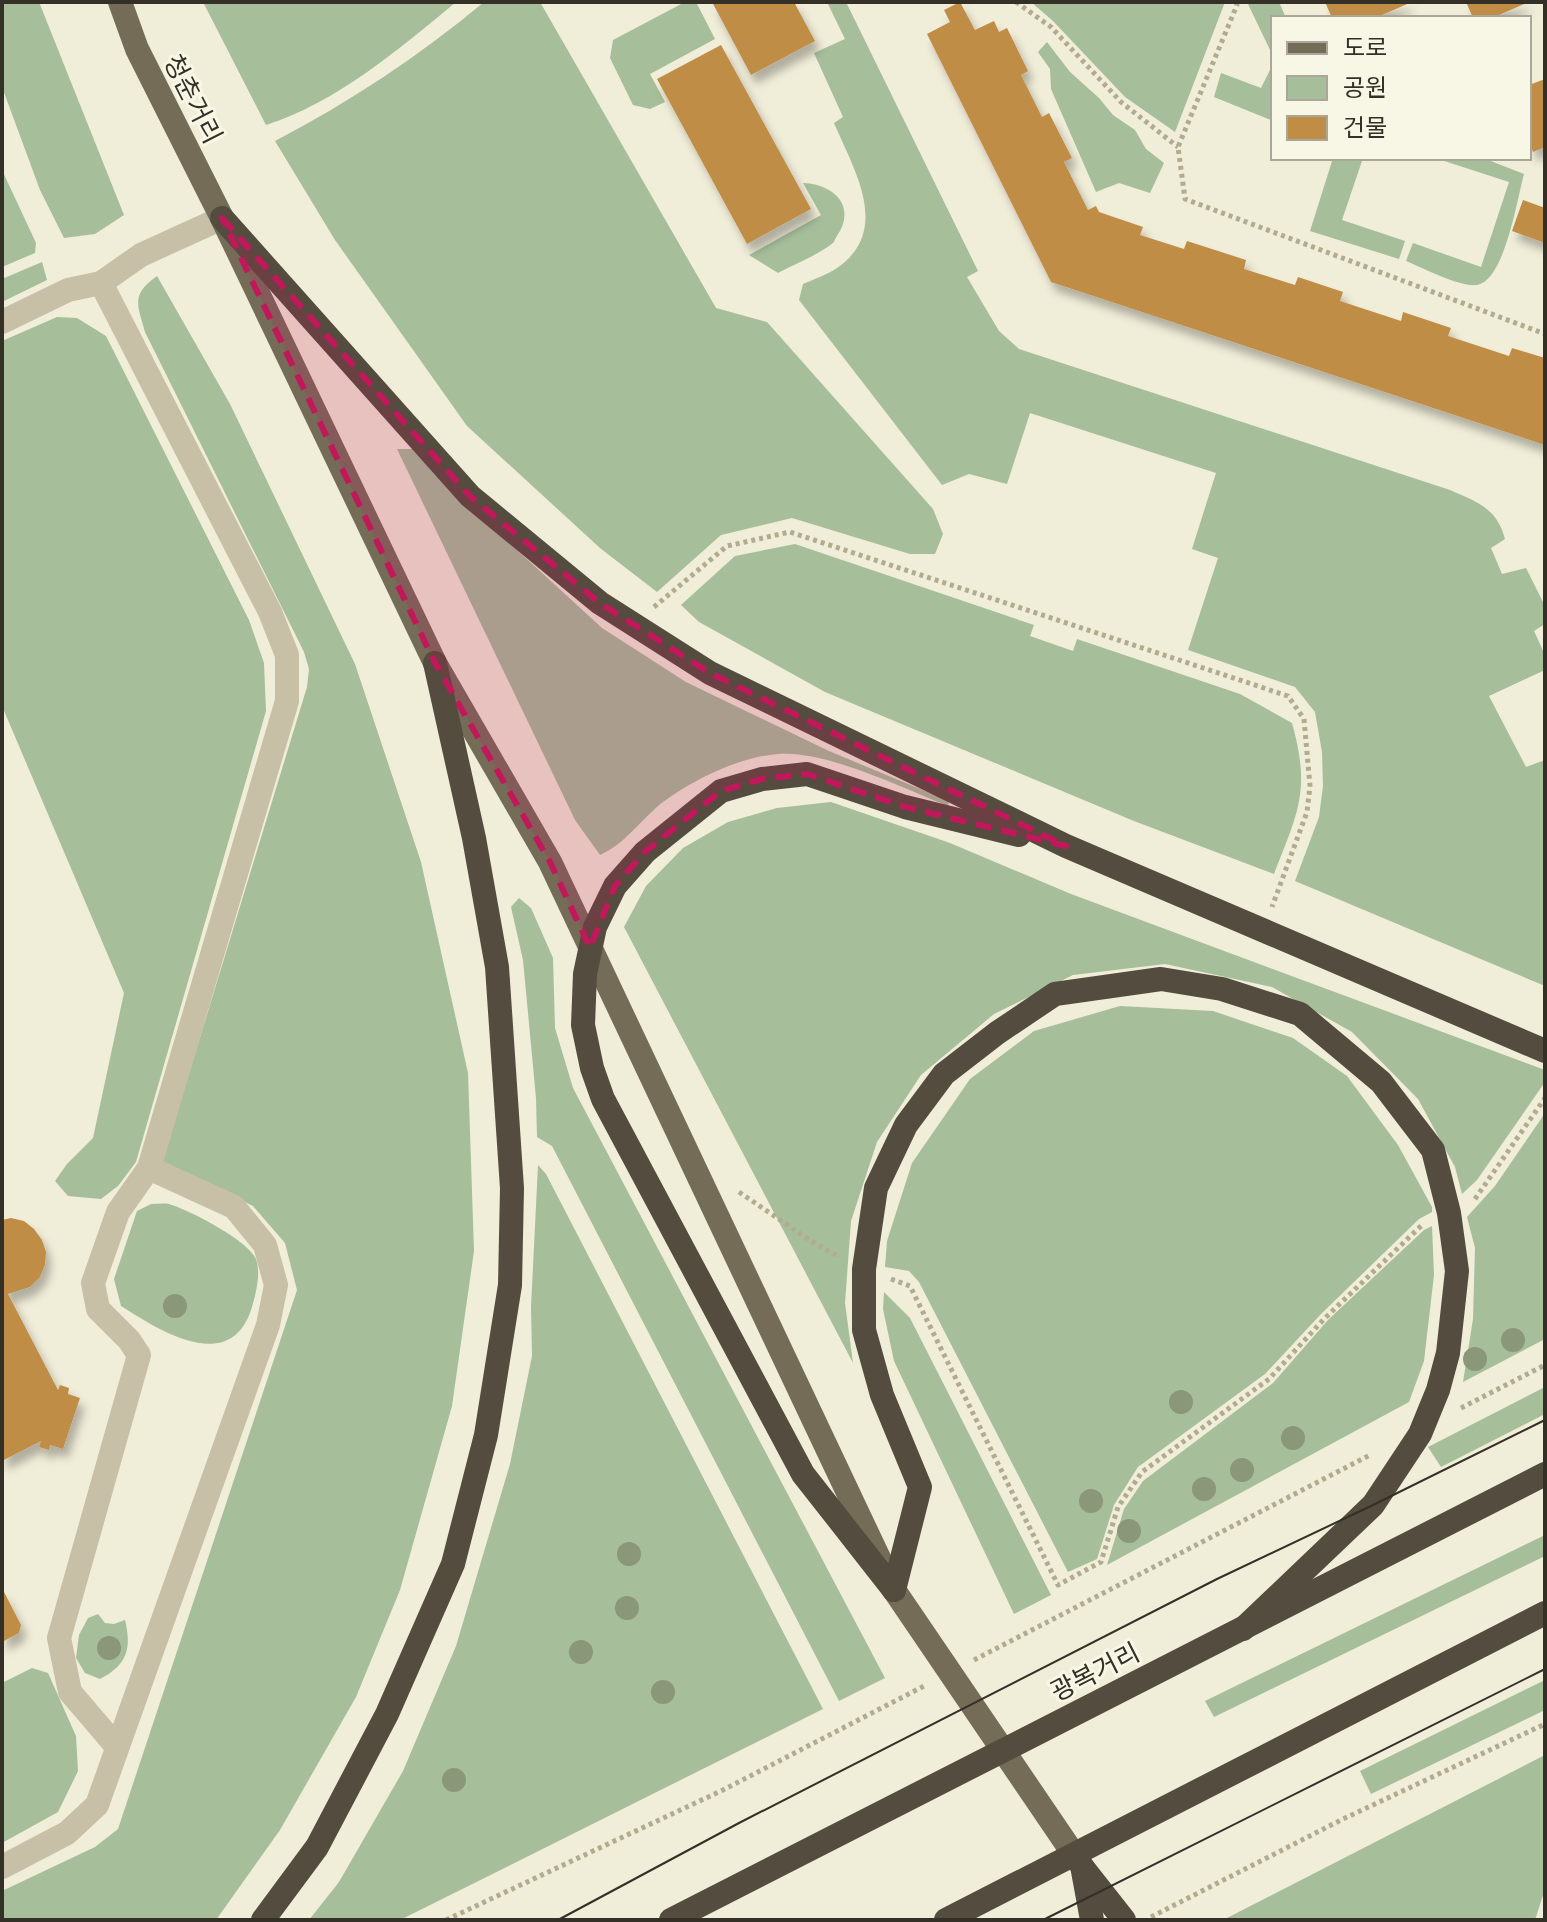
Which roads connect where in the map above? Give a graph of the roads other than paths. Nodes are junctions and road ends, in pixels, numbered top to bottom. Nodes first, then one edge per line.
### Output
1 (120, 2) edge
2 (222, 218) junction
3 (101, 283) junction
4 (2, 322) edge
5 (435, 663) junction
6 (1066, 846) junction
7 (1545, 1051) edge
8 (149, 1168) junction
9 (1545, 1474) edge
10 (894, 1590) junction
11 (1545, 1613) edge
12 (1243, 1629) junction
13 (117, 1747) junction
14 (2, 1867) edge
15 (1083, 1868) junction
16 (263, 1920) edge
17 (671, 1920) edge
18 (946, 1920) edge
19 (1092, 1920) edge
20 (1108, 1920) edge
21 (1124, 1920) edge

1 - 2 main road, 청춘거리
2 - 3 street
2 - 5 main road, 청춘거리
2 - 6 highway
3 - 4 street
3 - 8 street
5 - 10 main road, 청춘거리
5 - 16 highway
6 - 7 highway
6 - 10 highway
8 - 13 street
8 - 13 street
9 - 12 highway, 광복거리
10 - 12 highway
10 - 15 main road, 청춘거리
11 - 18 highway
12 - 17 highway, 광복거리
13 - 14 street
15 - 19 highway
15 - 20 street
15 - 21 highway

